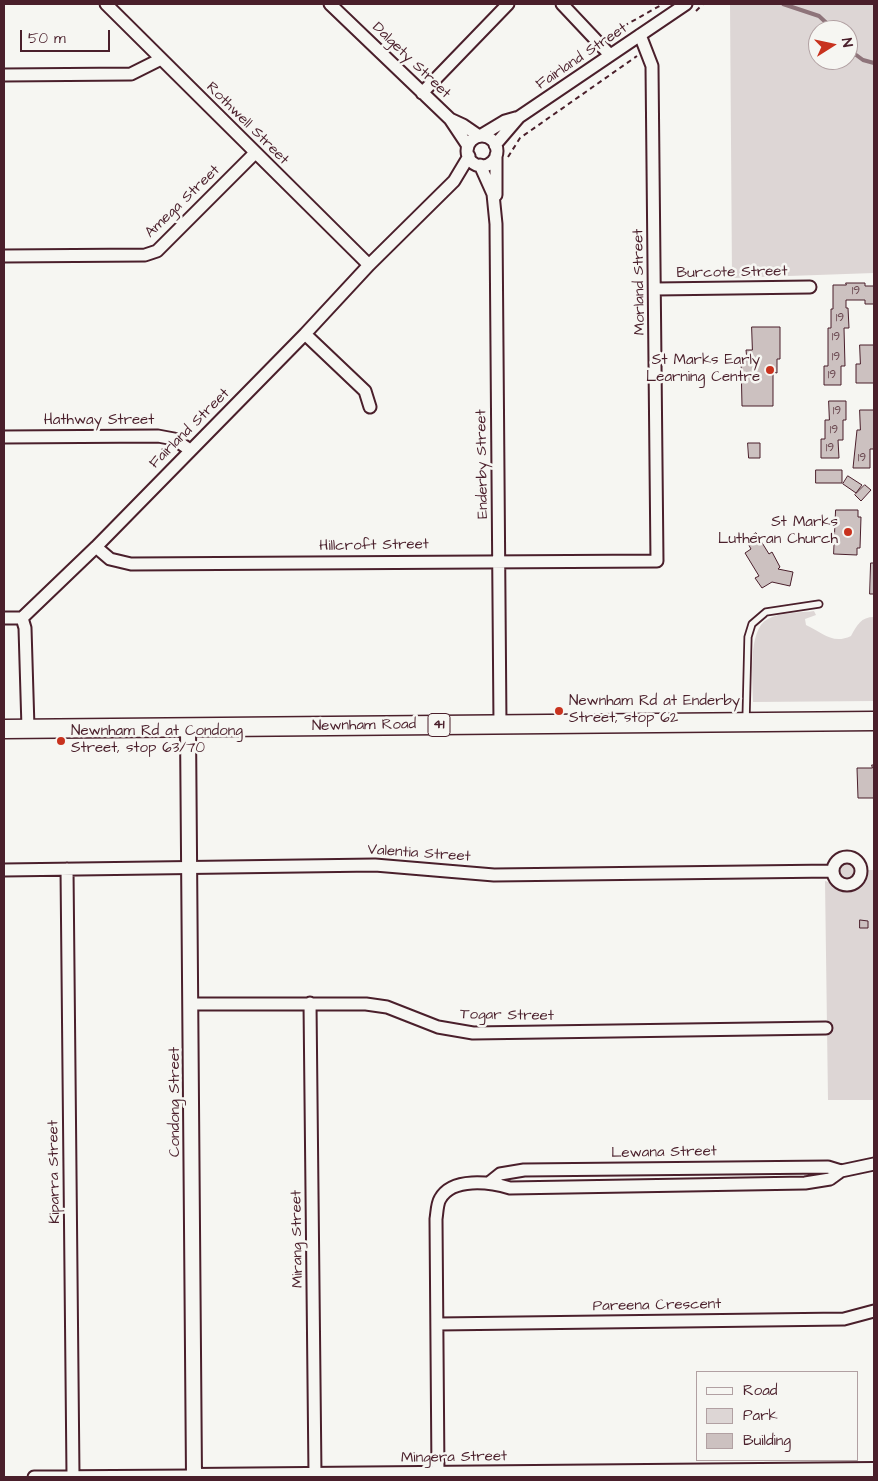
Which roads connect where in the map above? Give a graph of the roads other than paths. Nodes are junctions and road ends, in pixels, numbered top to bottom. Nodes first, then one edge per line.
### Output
1 (106, 4) edge
2 (330, 4) edge
3 (508, 4) edge
4 (562, 4) edge
5 (690, 8) edge
6 (640, 35) junction
7 (610, 54) junction
8 (161, 59) junction
9 (4, 75) edge
10 (422, 93) junction
11 (519, 117) junction
12 (450, 118) junction
13 (479, 136) junction
14 (496, 150) junction
15 (468, 151) junction
16 (255, 153) junction
17 (480, 165) junction
18 (454, 181) junction
19 (495, 204) junction
20 (4, 256) edge
21 (369, 265) junction
22 (810, 287) dead end
23 (656, 290) junction
24 (305, 334) junction
25 (370, 407) dead end
26 (4, 437) edge
27 (190, 450) junction
28 (96, 547) junction
29 (499, 560) junction
30 (658, 561) joint
31 (819, 604) dead end
32 (4, 618) edge
33 (22, 618) junction
34 (874, 721) edge
35 (746, 722) junction
36 (500, 725) junction
37 (28, 728) junction
38 (188, 728) junction
39 (4, 729) edge
40 (189, 868) junction
41 (67, 869) junction
42 (4, 870) edge
43 (833, 871) dead end
44 (310, 1003) junction
45 (192, 1004) junction
46 (826, 1028) dead end
47 (874, 1164) edge
48 (840, 1171) junction
49 (490, 1182) junction
50 (874, 1311) edge
51 (438, 1324) junction
52 (874, 1470) edge
53 (438, 1474) junction
54 (316, 1475) junction
55 (74, 1476) junction
56 (145, 1476) edge
57 (194, 1476) junction
58 (288, 1476) edge
59 (34, 1477) edge

1 - 8 street, Rothwell Street
2 - 10 street, Dalgety Street
3 - 10 street
4 - 7 street
5 - 6 street, Fairland Street
6 - 7 street, Fairland Street
6 - 23 street, Morland Street
7 - 11 street, Fairland Street
8 - 9 street
8 - 16 street, Rothwell Street
10 - 12 street, Dalgety Street
11 - 13 street, Fairland Street
11 - 14 street, Fairland Street
12 - 13 street, Dalgety Street
12 - 15 street, Dalgety Street
13 - 14 street
13 - 15 street
14 - 17 street
14 - 19 street, Enderby Street
15 - 17 street
15 - 18 street, Fairland Street
16 - 20 street, Amega Street
16 - 21 street, Rothwell Street
17 - 18 street, Fairland Street
17 - 19 street, Enderby Street
18 - 21 street, Fairland Street
19 - 29 street, Enderby Street
21 - 24 street, Fairland Street
22 - 23 street, Burcote Street
23 - 30 street, Morland Street
24 - 25 street
24 - 27 street, Fairland Street
26 - 27 street, Hathway Street
27 - 28 street, Fairland Street
28 - 29 street, Hillcroft Street
28 - 33 street, Fairland Street
29 - 30 street, Hillcroft Street
29 - 36 street, Enderby Street
31 - 35 lane
32 - 33 street
33 - 37 street
34 - 35 main road, Newnham Road / 41
35 - 36 main road, Newnham Road / 41
36 - 38 main road, Newnham Road / 41
37 - 38 main road, Newnham Road / 41
37 - 39 main road, Newnham Road / 41
38 - 40 street, Condong Street
40 - 41 street, Valentia Street
40 - 43 street, Valentia Street
40 - 45 street, Condong Street
41 - 42 street, Valentia Street
41 - 55 street, Kiparra Street
44 - 45 street, Togar Street
44 - 46 street, Togar Street
44 - 54 street, Mirang Street
45 - 57 street, Condong Street
47 - 48 street, Lewana Street
48 - 49 street, Lewana Street
48 - 49 street, Lewana Street
49 - 51 street, Lewana Street
50 - 51 street, Pareena Crescent
51 - 53 street, Lewana Street
52 - 53 street, Mingera Street
53 - 54 street, Mingera Street
54 - 58 street, Mingera Street
55 - 56 street, Mingera Street
55 - 59 street, Mingera Street
56 - 57 street, Mingera Street
57 - 58 street, Mingera Street

